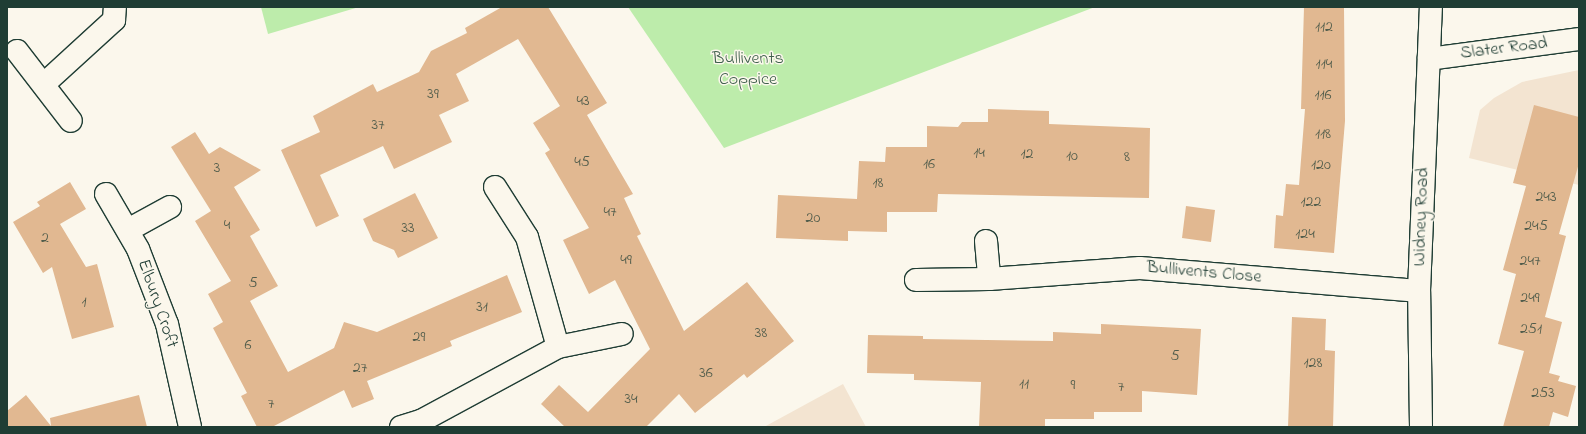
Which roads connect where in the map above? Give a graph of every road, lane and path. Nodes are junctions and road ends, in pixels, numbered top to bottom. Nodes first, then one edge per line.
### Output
1 (115, 7) edge
2 (1431, 7) edge
3 (1579, 39) edge
4 (17, 51) dead end
5 (1429, 59) junction
6 (44, 84) junction
7 (71, 121) dead end
8 (495, 187) dead end
9 (106, 194) dead end
10 (170, 207) dead end
11 (128, 230) junction
12 (986, 241) dead end
13 (989, 279) junction
14 (916, 280) dead end
15 (1419, 291) junction
16 (622, 334) dead end
17 (558, 347) junction
18 (190, 427) edge
19 (401, 427) edge
20 (1421, 427) edge

1 - 6 street
2 - 5 street, Widney Road
3 - 5 street, Slater Road
4 - 6 street
5 - 15 street, Widney Road
6 - 7 street
8 - 17 street
9 - 11 street, Elbury Croft
10 - 11 street
11 - 18 street, Elbury Croft
12 - 13 street
13 - 14 street, Bullivents Close
13 - 15 street, Bullivents Close
15 - 20 street, Widney Road
16 - 17 street
17 - 19 street

